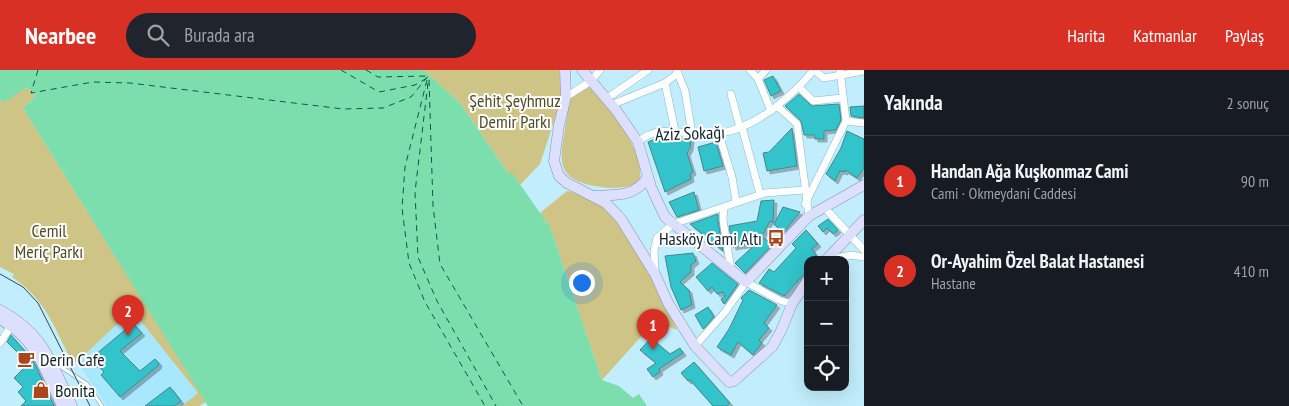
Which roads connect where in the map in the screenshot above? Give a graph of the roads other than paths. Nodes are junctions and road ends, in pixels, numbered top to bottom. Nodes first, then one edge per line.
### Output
1 (565, 70) edge
2 (582, 70) edge
3 (600, 70) edge
4 (648, 70) edge
5 (750, 70) edge
6 (766, 70) edge
7 (814, 70) edge
8 (864, 71) edge
9 (678, 72) edge
10 (841, 72) edge
11 (758, 79) junction
12 (591, 81) junction
13 (665, 83) junction
14 (799, 87) junction
15 (731, 94) dead end
16 (566, 97) junction
17 (844, 98) junction
18 (609, 102) junction
19 (774, 109) junction
20 (846, 121) junction
21 (864, 124) edge
22 (741, 127) junction
23 (675, 131) junction
24 (692, 134) junction
25 (719, 134) junction
26 (638, 142) junction
27 (648, 177) junction
28 (862, 185) edge
29 (804, 190) junction
30 (760, 194) junction
31 (593, 196) junction
32 (736, 201) junction
33 (806, 204) junction
34 (724, 207) junction
35 (824, 207) junction
36 (809, 216) junction
37 (864, 220) edge
38 (673, 224) junction
39 (849, 235) junction
40 (864, 250) edge
41 (830, 256) edge
42 (846, 256) edge
43 (864, 258) edge
44 (731, 270) junction
45 (655, 274) junction
46 (746, 282) junction
47 (804, 286) edge
48 (792, 304) junction
49 (0, 310) edge
50 (0, 319) edge
51 (11, 326) junction
52 (0, 343) edge
53 (695, 346) junction
54 (51, 360) junction
55 (62, 406) edge
56 (72, 406) edge
57 (102, 406) edge

1 - 16 main road
2 - 12 main road
3 - 12 street
4 - 18 street
5 - 11 street
6 - 11 street
7 - 10 street
7 - 14 street, Aziz Sokağı
8 - 10 street
9 - 13 street
9 - 24 street
10 - 17 street
11 - 19 street
12 - 16 street
12 - 18 main road
13 - 18 street
13 - 23 street
14 - 17 street
14 - 19 street, Aziz Sokağı
15 - 22 street
16 - 31 main road
17 - 20 street
18 - 26 main road
19 - 22 street, Aziz Sokağı
19 - 29 street
20 - 21 street
20 - 33 street
22 - 25 street, Aziz Sokağı
22 - 30 street
23 - 24 street, Aziz Sokağı
23 - 26 street, Aziz Sokağı
24 - 25 street, Aziz Sokağı
25 - 32 street
26 - 27 main road
27 - 31 main road
27 - 38 main road
28 - 35 main road
29 - 30 street
29 - 33 street
30 - 32 street
31 - 45 main road
32 - 34 street
33 - 36 street
34 - 38 street
34 - 44 street
35 - 36 main road
35 - 39 street
36 - 46 main road
37 - 39 main road
38 - 44 main road
38 - 45 street
39 - 40 street
39 - 41 main road
42 - 43 street
44 - 46 main road
45 - 53 main road
46 - 48 street
46 - 53 street
47 - 48 main road
48 - 53 main road
49 - 54 main road
50 - 51 main road
51 - 52 street
51 - 55 main road
54 - 56 main road
54 - 57 lane

